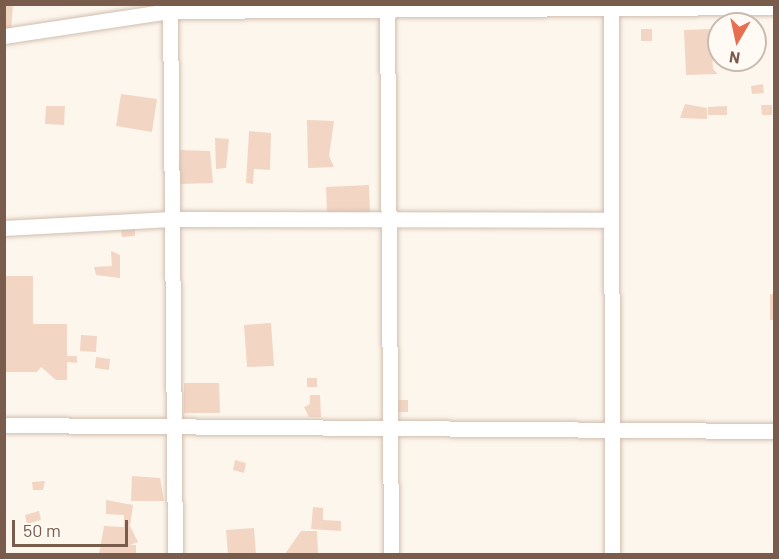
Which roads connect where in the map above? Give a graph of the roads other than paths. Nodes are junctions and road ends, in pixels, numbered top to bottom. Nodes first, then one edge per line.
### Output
1 (611, 7) edge
2 (774, 7) edge
3 (170, 8) edge
4 (387, 9) edge
5 (4, 36) edge
6 (171, 219) junction
7 (387, 219) junction
8 (609, 219) junction
9 (4, 228) edge
10 (386, 424) junction
11 (4, 425) edge
12 (176, 425) junction
13 (774, 431) edge
14 (612, 432) junction
15 (175, 555) edge
16 (391, 555) edge
17 (612, 555) edge

1 - 2 street
1 - 4 street
1 - 8 street
3 - 4 street
3 - 5 street
3 - 6 street
4 - 7 street
6 - 7 street
6 - 9 street
6 - 12 street
7 - 8 street
7 - 10 street
8 - 14 street
10 - 12 street
10 - 14 street
10 - 16 street
11 - 12 street
12 - 15 street
13 - 14 street
14 - 17 street

